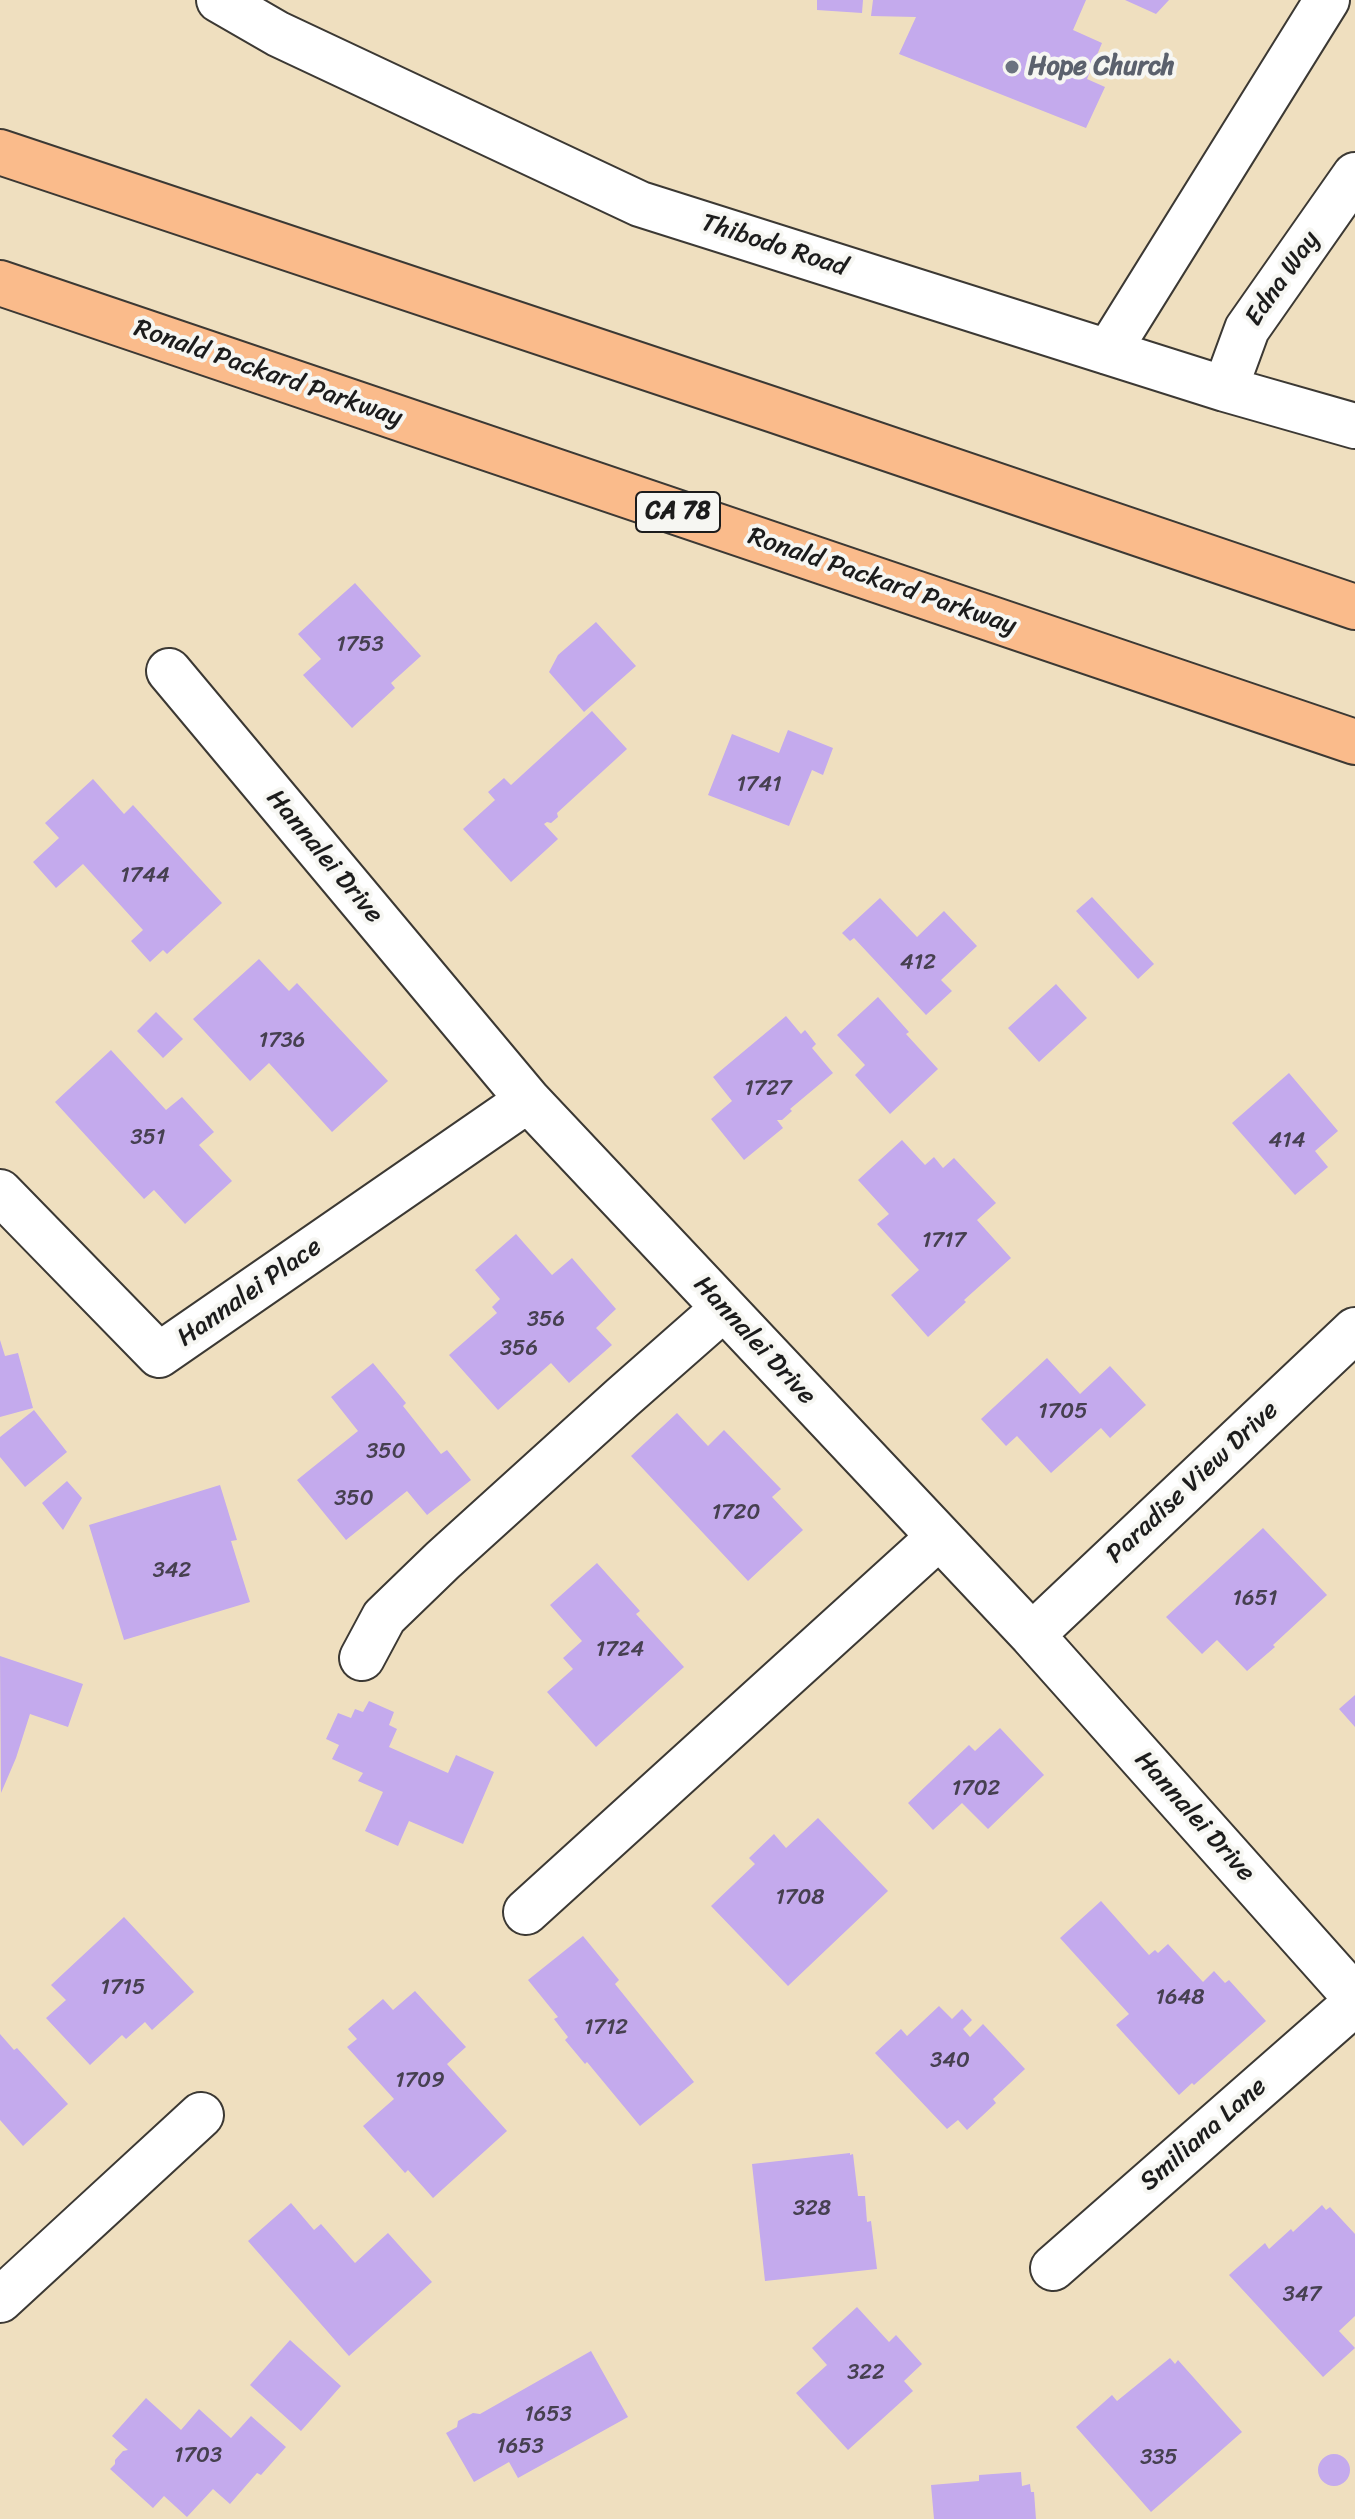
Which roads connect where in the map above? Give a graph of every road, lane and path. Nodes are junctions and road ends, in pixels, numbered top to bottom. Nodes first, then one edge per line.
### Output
1 (219, 0) edge
2 (1327, 0) edge
3 (0, 152) edge
4 (1355, 175) edge
5 (0, 283) edge
6 (1108, 352) junction
7 (1225, 389) junction
8 (1355, 426) edge
9 (1355, 607) edge
10 (169, 671) dead end
11 (1355, 742) edge
12 (528, 1100) junction
13 (0, 1192) edge
14 (723, 1309) junction
15 (1355, 1330) edge
16 (939, 1537) junction
17 (1032, 1635) junction
18 (362, 1658) dead end
19 (526, 1912) dead end
20 (1355, 2000) edge
21 (201, 2115) dead end
22 (1053, 2268) dead end
23 (0, 2300) edge

1 - 6 street, Thibodo Road
2 - 6 street
3 - 9 highway
4 - 7 street, Edna Way
5 - 11 highway, Ronald Packard Parkway / CA 78
6 - 7 street, Thibodo Road
7 - 8 street, Thibodo Road
10 - 12 street, Hannalei Drive
12 - 13 street, Hannalei Place
12 - 14 street, Hannalei Drive
14 - 16 street, Hannalei Drive
14 - 18 street
15 - 17 street, Paradise View Drive
16 - 17 street, Hannalei Drive
16 - 19 street
17 - 20 street, Hannalei Drive
20 - 22 street, Smiliana Lane
21 - 23 street

